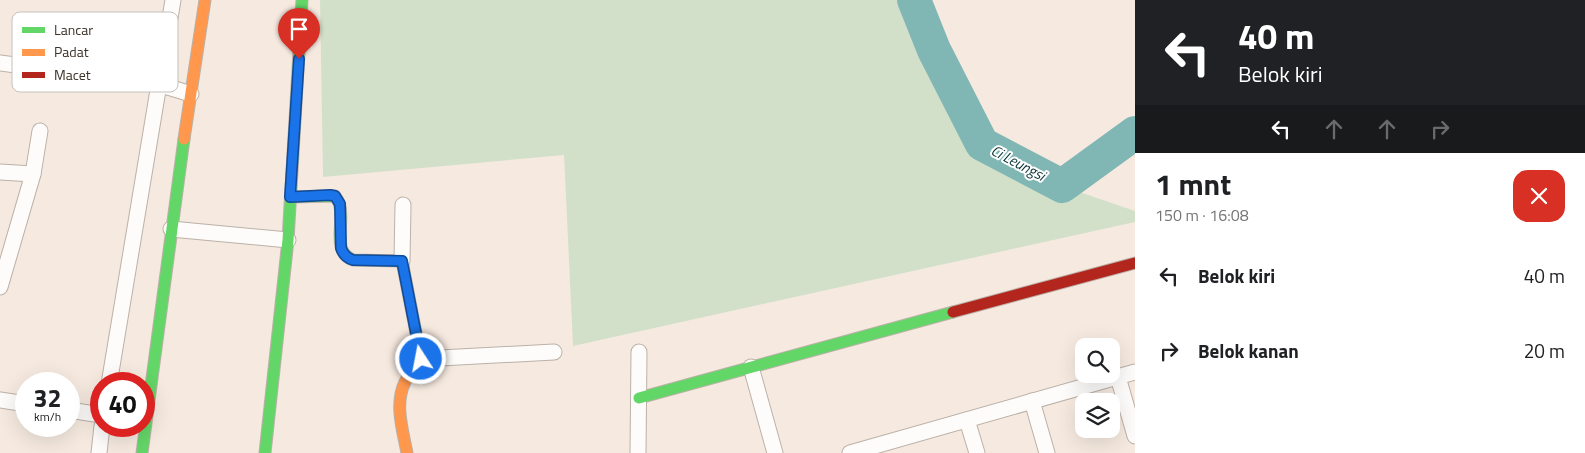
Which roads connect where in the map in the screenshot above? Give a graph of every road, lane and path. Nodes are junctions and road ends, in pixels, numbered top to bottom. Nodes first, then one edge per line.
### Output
1 (205, 0) edge
2 (302, 0) edge
3 (178, 90) edge
4 (157, 92) edge
5 (191, 94) junction
6 (40, 131) dead end
7 (0, 172) edge
8 (33, 174) junction
9 (290, 197) junction
10 (403, 205) dead end
11 (171, 229) junction
12 (288, 240) junction
13 (402, 261) junction
14 (1135, 263) edge
15 (0, 287) edge
16 (554, 352) dead end
17 (639, 352) dead end
18 (421, 359) junction
19 (751, 367) junction
20 (111, 372) edge
21 (1135, 372) edge
22 (1120, 376) edge
23 (1097, 383) edge
24 (1120, 383) edge
25 (639, 398) junction
26 (0, 400) edge
27 (15, 402) edge
28 (1032, 402) junction
29 (967, 420) junction
30 (1135, 436) edge
31 (101, 437) edge
32 (883, 448) edge
33 (99, 453) edge
34 (142, 453) edge
35 (265, 453) edge
36 (407, 453) edge
37 (638, 453) edge
38 (775, 453) edge
39 (850, 453) edge
40 (977, 453) edge
41 (1047, 453) edge

1 - 5 street
2 - 9 street
3 - 5 street
4 - 20 street
5 - 11 street
6 - 8 street
7 - 8 street
8 - 15 street
9 - 12 street
9 - 13 street
10 - 13 street
11 - 12 street
11 - 34 street
12 - 35 street
13 - 18 street
14 - 19 street
16 - 18 street
17 - 25 street
18 - 36 street
19 - 25 street
19 - 38 street
21 - 22 street
23 - 28 street
24 - 30 street
25 - 37 street
26 - 27 street
28 - 29 street
28 - 41 street
29 - 32 street
29 - 40 street
31 - 33 street
32 - 39 street

